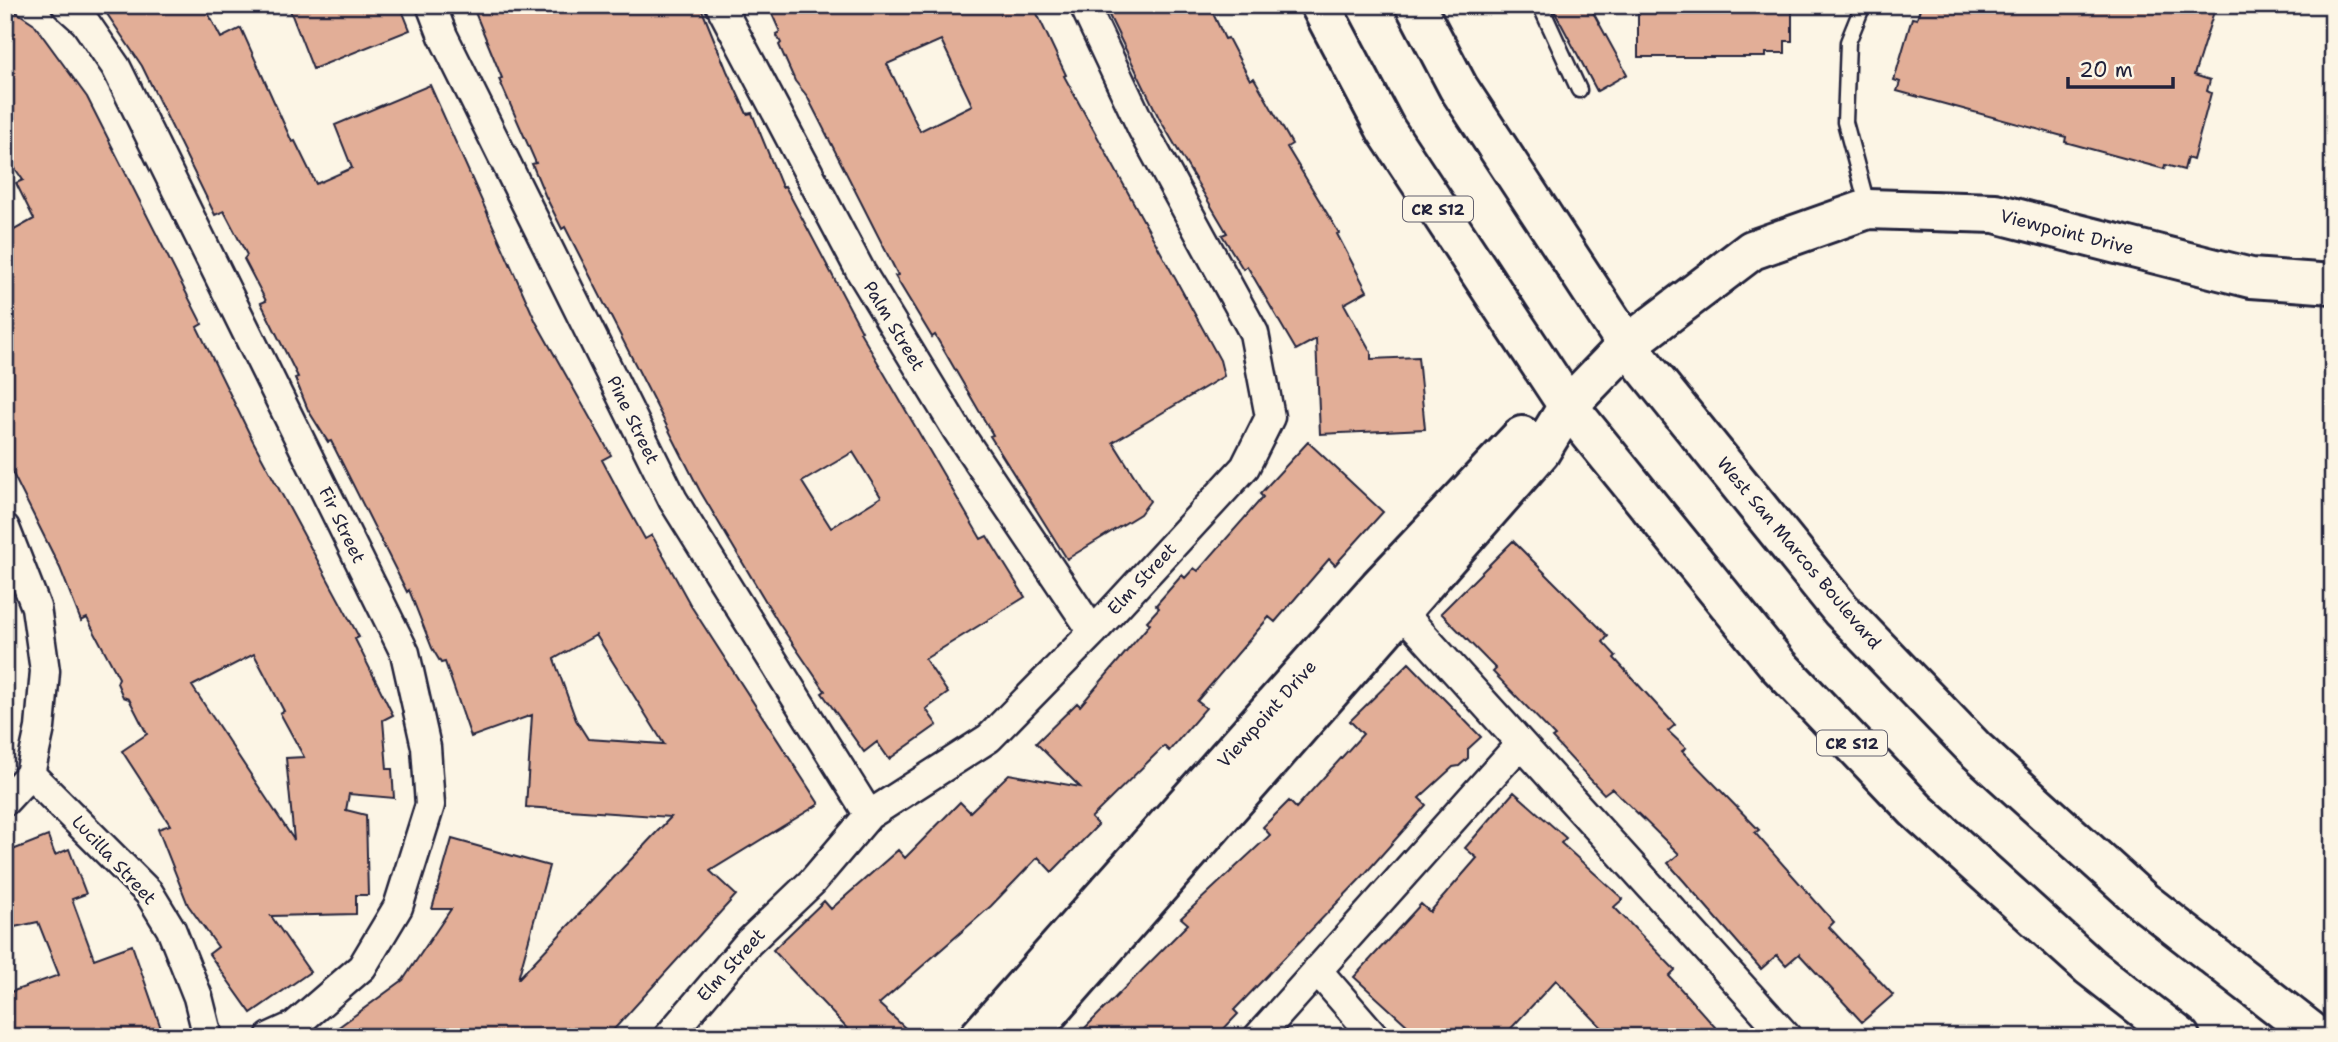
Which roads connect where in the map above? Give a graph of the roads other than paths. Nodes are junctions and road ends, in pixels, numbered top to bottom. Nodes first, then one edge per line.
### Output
1 (66, 5) edge
2 (431, 5) edge
3 (720, 5) edge
4 (1084, 5) edge
5 (1320, 5) edge
6 (1415, 5) edge
7 (1540, 5) edge
8 (1863, 5) edge
9 (1579, 90) dead end
10 (1868, 209) junction
11 (2333, 284) edge
12 (1628, 345) junction
13 (1568, 406) junction
14 (5, 528) edge
15 (1391, 599) junction
16 (1093, 632) junction
17 (1520, 744) junction
18 (30, 774) junction
19 (5, 801) edge
20 (869, 815) junction
21 (1317, 970) junction
22 (208, 1037) edge
23 (270, 1037) edge
24 (668, 1037) edge
25 (979, 1037) edge
26 (1027, 1037) edge
27 (1258, 1037) edge
28 (1375, 1037) edge
29 (1787, 1037) edge
30 (2180, 1037) edge
31 (2318, 1037) edge

1 - 23 street, Fir Street
2 - 20 street, Pine Street
3 - 16 street, Palm Street
4 - 16 street, Elm Street
5 - 13 main road, CR S12
6 - 12 main road, West San Marcos Boulevard
7 - 9 lane
8 - 10 lane
10 - 11 main road, Viewpoint Drive
10 - 12 main road, Viewpoint Drive
12 - 13 main road, Viewpoint Drive
12 - 31 main road, West San Marcos Boulevard
13 - 15 main road, Viewpoint Drive
13 - 30 main road, CR S12
14 - 18 street
15 - 17 street
15 - 25 main road, Viewpoint Drive
15 - 26 main road, Viewpoint Drive
16 - 20 street, Elm Street
17 - 21 street
17 - 29 street
18 - 19 street
18 - 22 street, Lucilla Street
20 - 24 street, Elm Street
21 - 27 street
21 - 28 street

